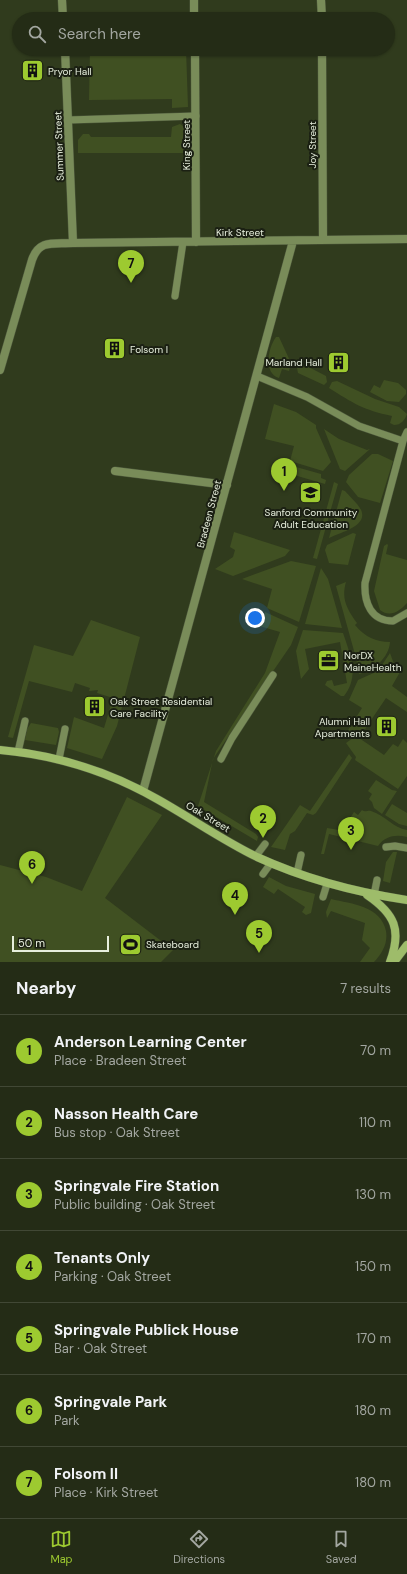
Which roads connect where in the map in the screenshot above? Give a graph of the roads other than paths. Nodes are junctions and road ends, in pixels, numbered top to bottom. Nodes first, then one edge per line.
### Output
1 (62, 0) edge
2 (194, 0) edge
3 (322, 0) edge
4 (63, 12) edge
5 (194, 12) edge
6 (322, 12) edge
7 (65, 56) edge
8 (195, 56) edge
9 (322, 56) edge
10 (196, 116) junction
11 (68, 120) junction
12 (407, 239) edge
13 (323, 240) junction
14 (293, 241) junction
15 (73, 242) junction
16 (183, 242) junction
17 (196, 242) junction
18 (175, 296) dead end
19 (0, 370) edge
20 (256, 376) junction
21 (407, 432) edge
22 (404, 441) junction
23 (115, 471) dead end
24 (227, 485) junction
25 (407, 613) edge
26 (273, 675) dead end
27 (25, 721) dead end
28 (65, 729) dead end
29 (0, 750) edge
30 (18, 752) junction
31 (59, 759) junction
32 (221, 759) dead end
33 (143, 791) junction
34 (265, 844) dead end
35 (386, 847) dead end
36 (407, 848) edge
37 (302, 855) dead end
38 (256, 856) junction
39 (271, 863) junction
40 (263, 874) dead end
41 (296, 874) junction
42 (377, 880) dead end
43 (327, 884) junction
44 (365, 894) junction
45 (374, 895) junction
46 (323, 897) dead end
47 (407, 900) edge
48 (407, 945) edge
49 (390, 962) edge
50 (394, 962) edge

1 - 4 street
2 - 5 street
3 - 6 street
7 - 11 street, Summer Street
8 - 10 street, King Street
9 - 13 street, Joy Street
10 - 11 lane
10 - 17 street, King Street
11 - 15 street, Summer Street
12 - 13 street, Kirk Street
13 - 14 street, Kirk Street
14 - 17 street, Kirk Street
14 - 20 street, Bradeen Street
15 - 16 street, Kirk Street
15 - 19 street, Kirk Street
16 - 17 street, Kirk Street
16 - 18 lane
20 - 22 lane
20 - 24 street, Bradeen Street
21 - 22 lane
22 - 25 lane
23 - 24 street
24 - 33 street, Bradeen Street
26 - 32 lane
27 - 30 lane
28 - 31 lane
29 - 30 main road, Oak Street
30 - 31 main road, Oak Street
31 - 33 main road, Oak Street
33 - 38 main road, Oak Street
34 - 38 lane
35 - 36 lane
37 - 41 lane
38 - 39 main road, Oak Street
39 - 40 lane
39 - 41 main road, Oak Street
41 - 43 main road, Oak Street
42 - 45 lane
43 - 44 main road, Oak Street
43 - 46 lane
44 - 45 main road, Oak Street
44 - 49 main road
45 - 47 main road, Oak Street
48 - 50 main road

